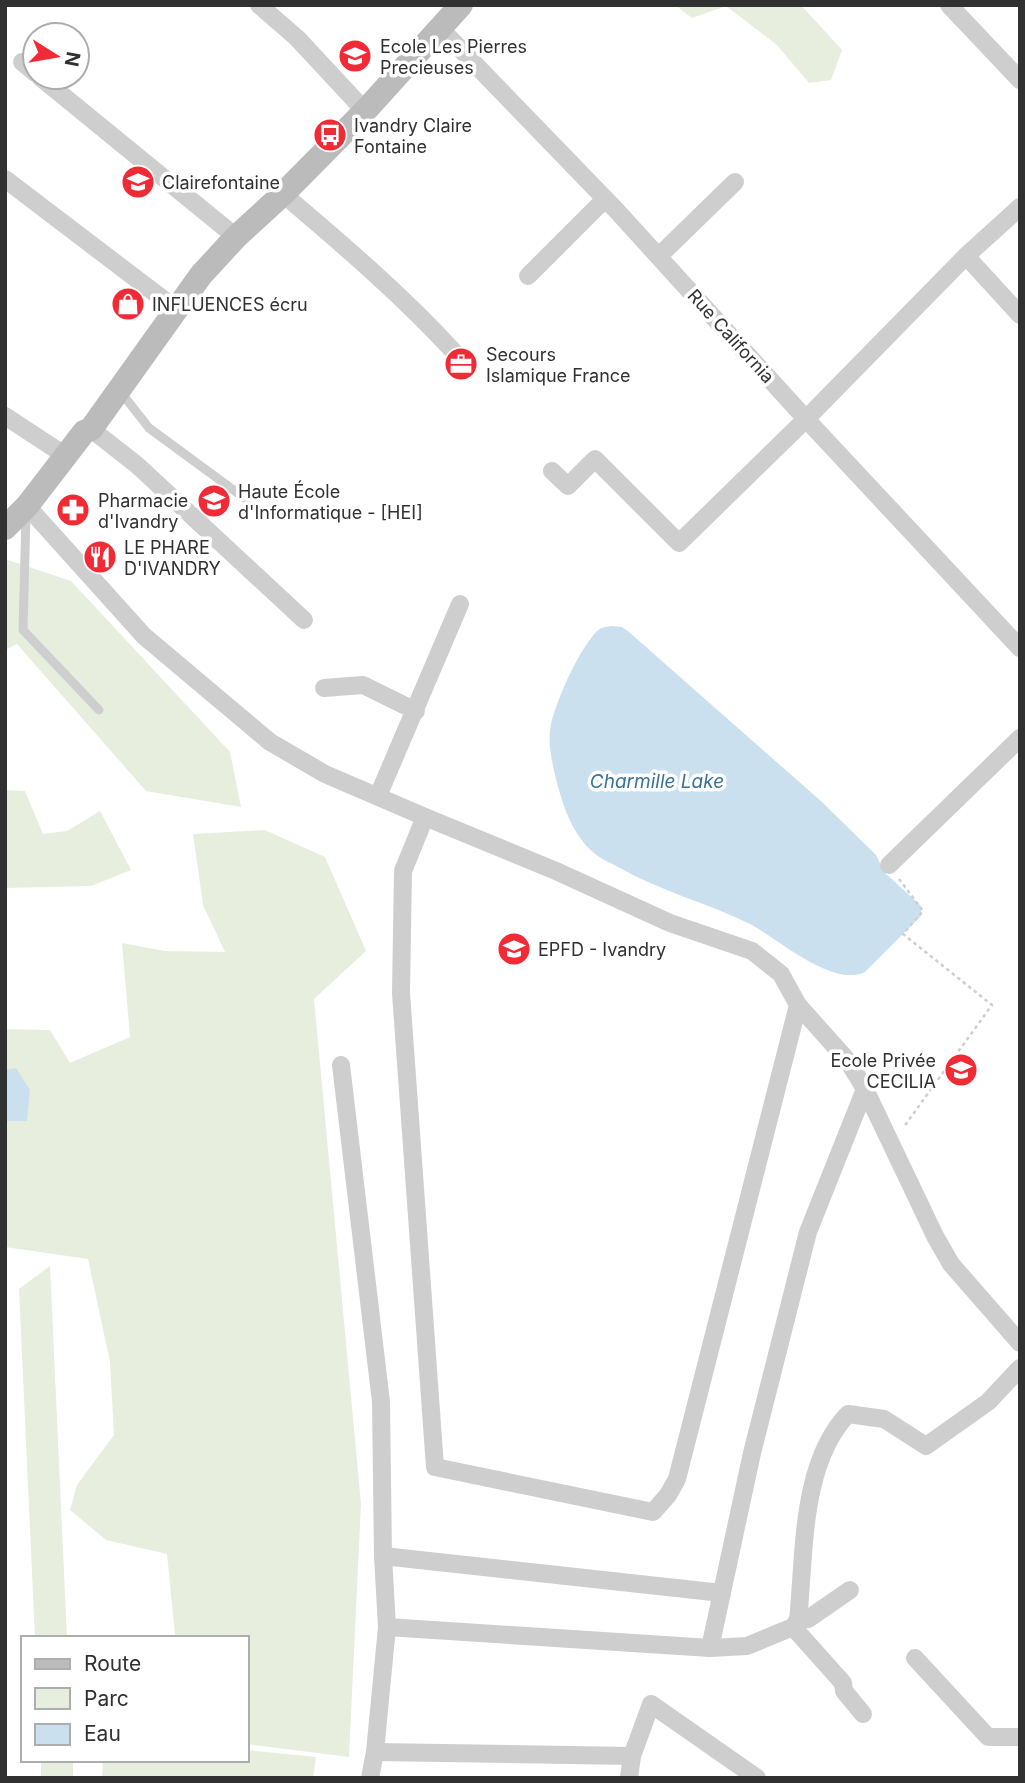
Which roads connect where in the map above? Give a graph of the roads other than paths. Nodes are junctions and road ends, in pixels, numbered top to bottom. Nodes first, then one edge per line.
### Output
1 (260, 5) edge
2 (461, 5) edge
3 (949, 5) edge
4 (439, 27) junction
5 (1020, 80) edge
6 (57, 91) edge
7 (365, 111) junction
8 (5, 179) edge
9 (734, 182) dead end
10 (283, 194) junction
11 (605, 199) junction
12 (1020, 207) edge
13 (236, 237) junction
14 (659, 256) junction
15 (966, 256) junction
16 (528, 276) dead end
17 (176, 309) junction
18 (1020, 315) edge
19 (455, 353) dead end
20 (118, 390) junction
21 (5, 416) edge
22 (806, 419) junction
23 (92, 429) junction
24 (66, 456) junction
25 (552, 471) dead end
26 (27, 506) junction
27 (262, 511) dead end
28 (5, 528) edge
29 (460, 604) dead end
30 (304, 620) dead end
31 (1020, 648) edge
32 (324, 688) dead end
33 (99, 710) dead end
34 (416, 712) junction
35 (1020, 738) edge
36 (378, 796) junction
37 (425, 817) junction
38 (889, 865) road end
39 (798, 1004) junction
40 (341, 1065) dead end
41 (865, 1089) junction
42 (1020, 1343) edge
43 (1020, 1368) edge
44 (383, 1556) junction
45 (850, 1590) dead end
46 (722, 1593) junction
47 (796, 1623) junction
48 (387, 1628) junction
49 (710, 1648) junction
50 (915, 1658) dead end
51 (863, 1714) dead end
52 (1020, 1737) edge
53 (375, 1752) junction
54 (632, 1756) junction
55 (370, 1778) edge
56 (629, 1778) edge
57 (757, 1778) edge

1 - 7 street
2 - 4 main road
3 - 5 street
4 - 7 main road
4 - 11 street, Rue California
6 - 13 street
7 - 10 main road
8 - 17 street
9 - 14 street
10 - 13 main road
10 - 19 street
11 - 14 street, Rue California
11 - 16 street
12 - 15 street
13 - 17 main road
14 - 22 street, Rue California
15 - 18 street
15 - 22 street
17 - 20 main road
20 - 23 main road
20 - 27 lane
21 - 24 street
22 - 25 street
22 - 31 street, Rue California
23 - 24 main road
23 - 30 street
24 - 26 main road
26 - 28 main road
26 - 33 lane
26 - 36 street
29 - 34 street
32 - 34 street
34 - 36 street
35 - 38 street
36 - 37 street
37 - 39 street
37 - 39 street
39 - 41 street
40 - 44 street
41 - 42 street
41 - 46 street
43 - 47 street
44 - 46 street
44 - 48 street
45 - 47 street
46 - 49 street
47 - 49 street
47 - 51 street
48 - 49 street
48 - 53 street
50 - 52 street
53 - 54 street
53 - 55 street
54 - 56 street
54 - 57 street

